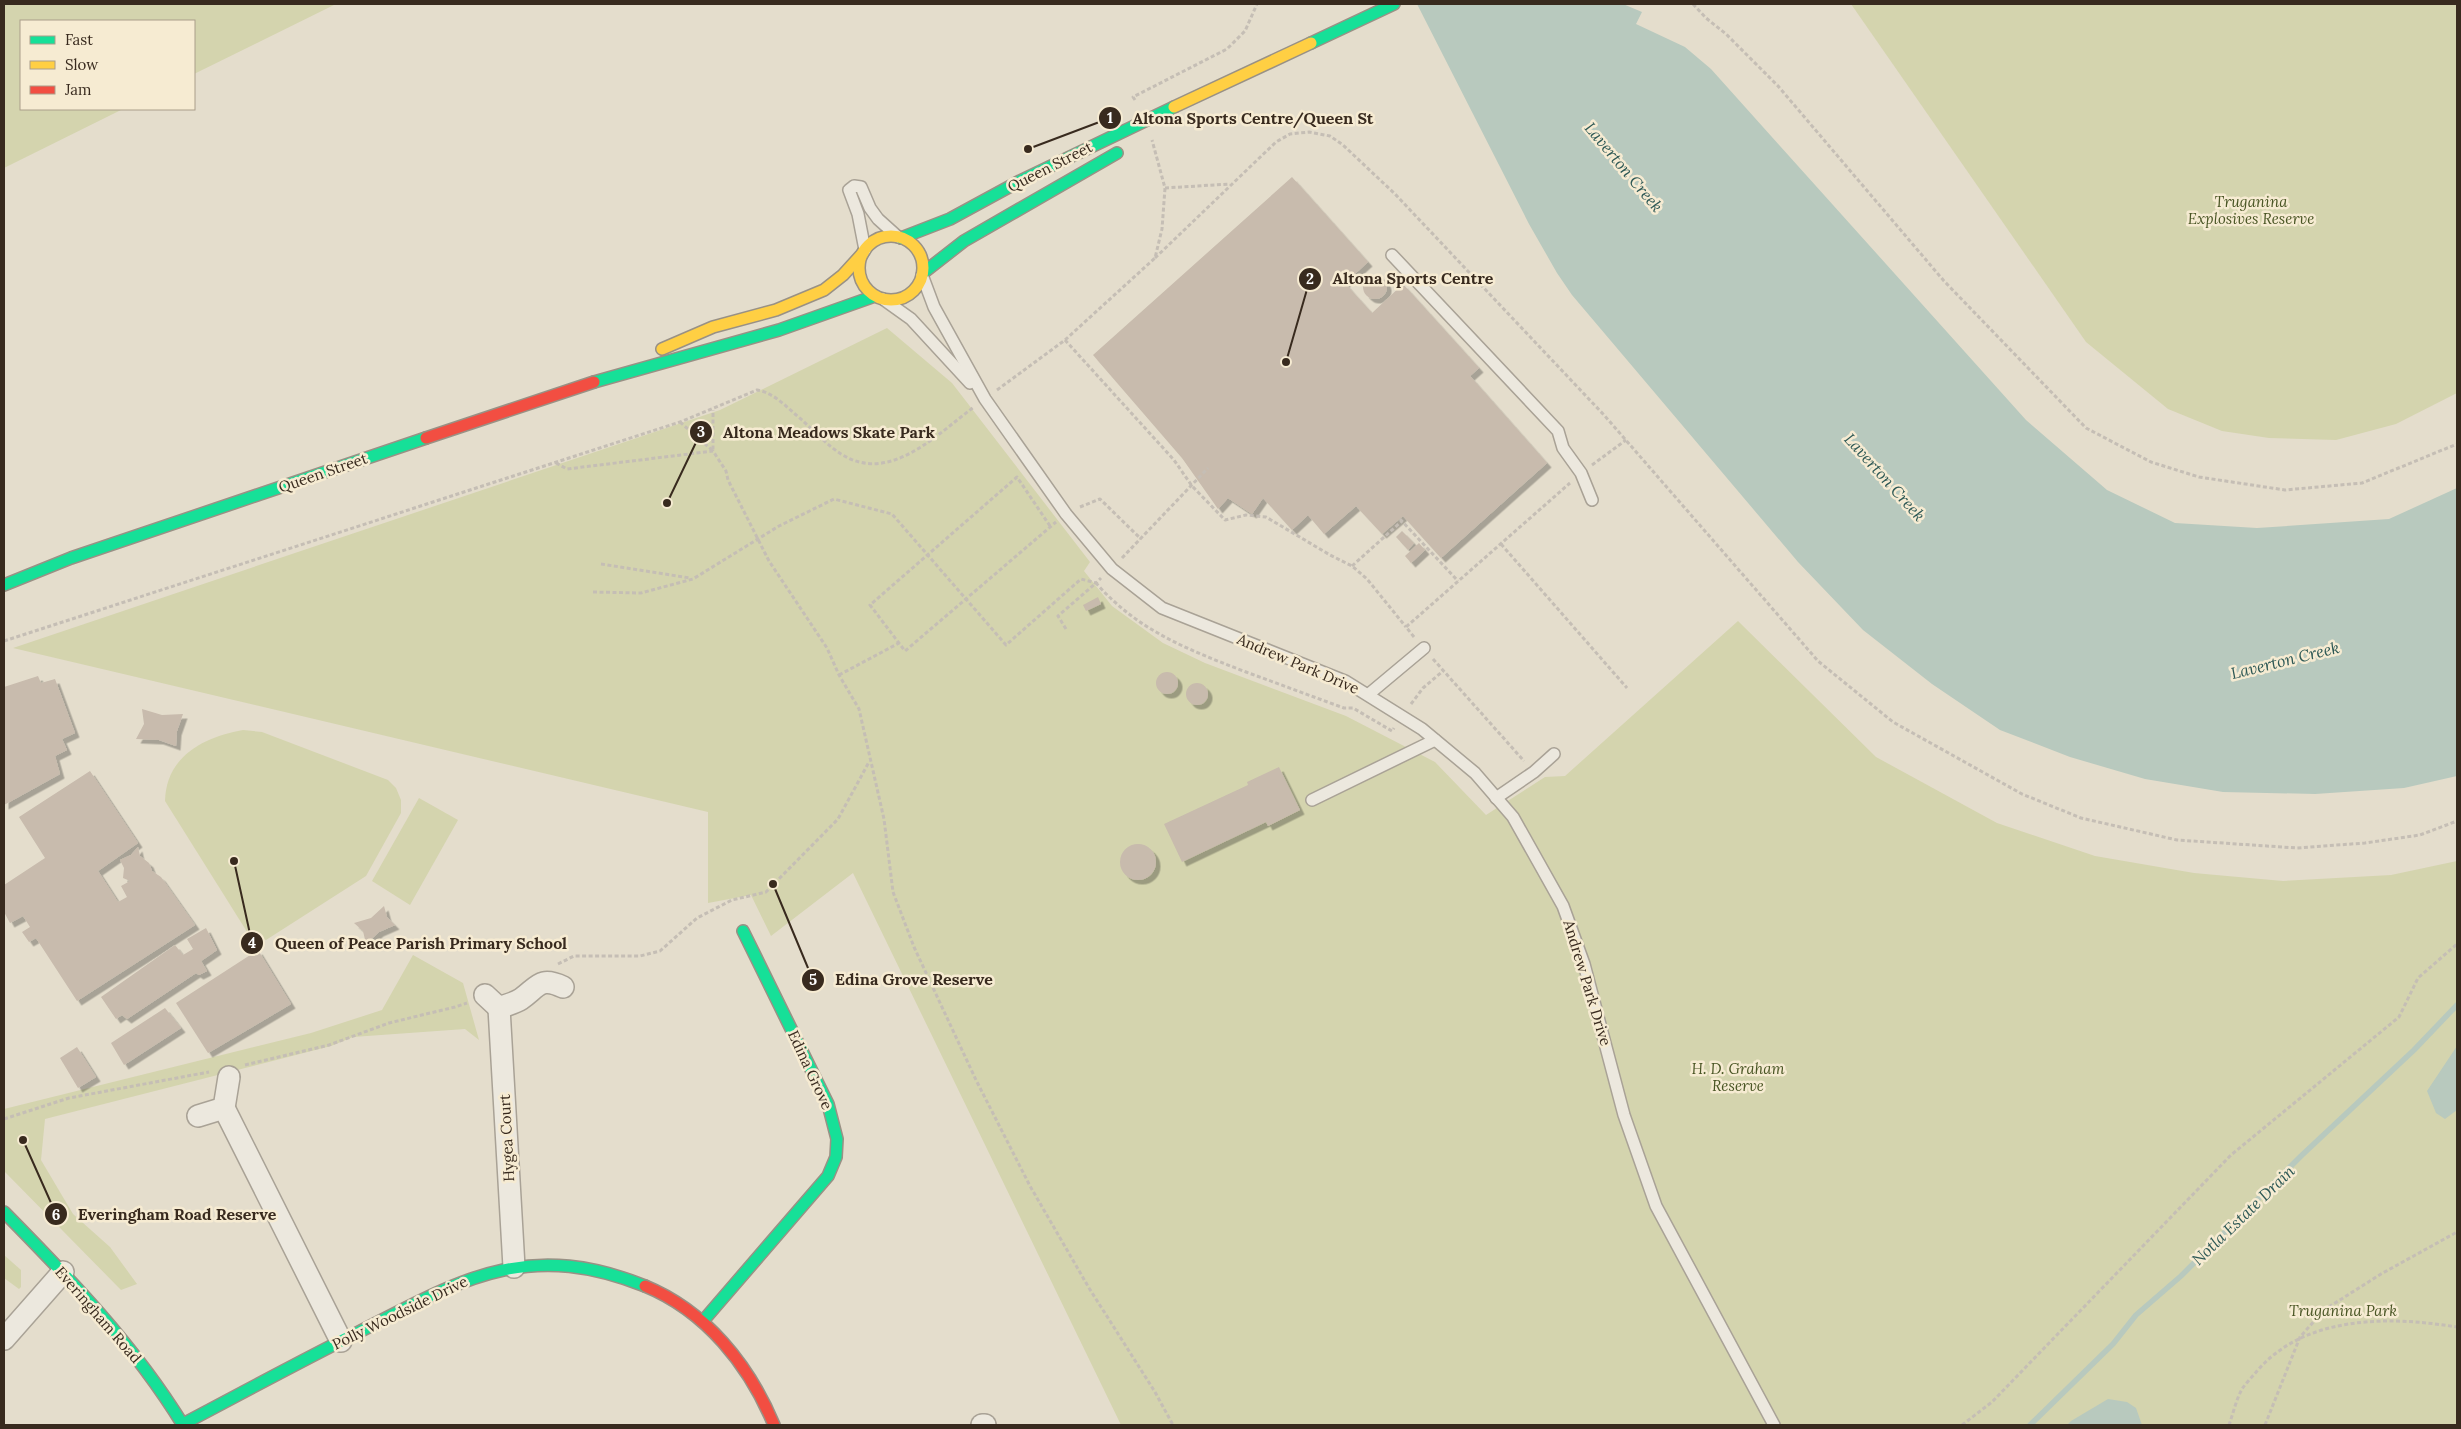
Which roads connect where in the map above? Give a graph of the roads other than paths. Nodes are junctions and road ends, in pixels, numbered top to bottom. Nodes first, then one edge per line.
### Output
1 (1394, 4) edge
2 (1281, 58) junction
3 (1175, 120) dead end
4 (1128, 146) dead end
5 (900, 238) junction
6 (864, 251) junction
7 (1392, 255) dead end
8 (922, 274) junction
9 (879, 298) junction
10 (576, 387) junction
11 (984, 399) junction
12 (1592, 500) dead end
13 (71, 558) junction
14 (26, 563) dead end
15 (4, 585) edge
16 (1424, 648) road end
17 (1369, 694) junction
18 (1435, 740) junction
19 (1554, 754) dead end
20 (1496, 798) junction
21 (1312, 800) dead end
22 (743, 932) dead end
23 (563, 987) dead end
24 (226, 1072) road end
25 (224, 1108) junction
26 (198, 1116) dead end
27 (4, 1212) edge
28 (514, 1267) junction
29 (63, 1272) junction
30 (703, 1321) junction
31 (4, 1339) edge
32 (341, 1341) junction
33 (183, 1424) edge
34 (774, 1425) edge
35 (1774, 1425) edge

1 - 2 main road, Queen Street
2 - 3 main road, Queen Street
2 - 5 main road, Queen Street
4 - 8 main road, Queen Street
5 - 6 main road
5 - 6 lane
5 - 8 main road
6 - 9 main road
6 - 10 main road, Queen Street
7 - 12 lane
8 - 9 main road
8 - 11 lane, Andrew Park Drive
9 - 10 main road, Queen Street
9 - 11 lane, Andrew Park Drive
10 - 13 main road, Queen Street
11 - 17 lane, Andrew Park Drive
13 - 14 main road, Queen Street
13 - 15 main road, Queen Street
16 - 17 lane
17 - 18 lane, Andrew Park Drive
18 - 20 lane, Andrew Park Drive
18 - 21 lane
19 - 20 lane
20 - 35 lane, Andrew Park Drive
22 - 30 main road, Edina Grove
23 - 28 street, Hygea Court
24 - 25 street
25 - 26 street
25 - 32 street
27 - 29 main road, Everingham Road
28 - 30 main road, Polly Woodside Drive
28 - 32 main road, Polly Woodside Drive
29 - 31 street
29 - 33 main road, Everingham Road
30 - 34 main road, Polly Woodside Drive
32 - 33 main road, Polly Woodside Drive

